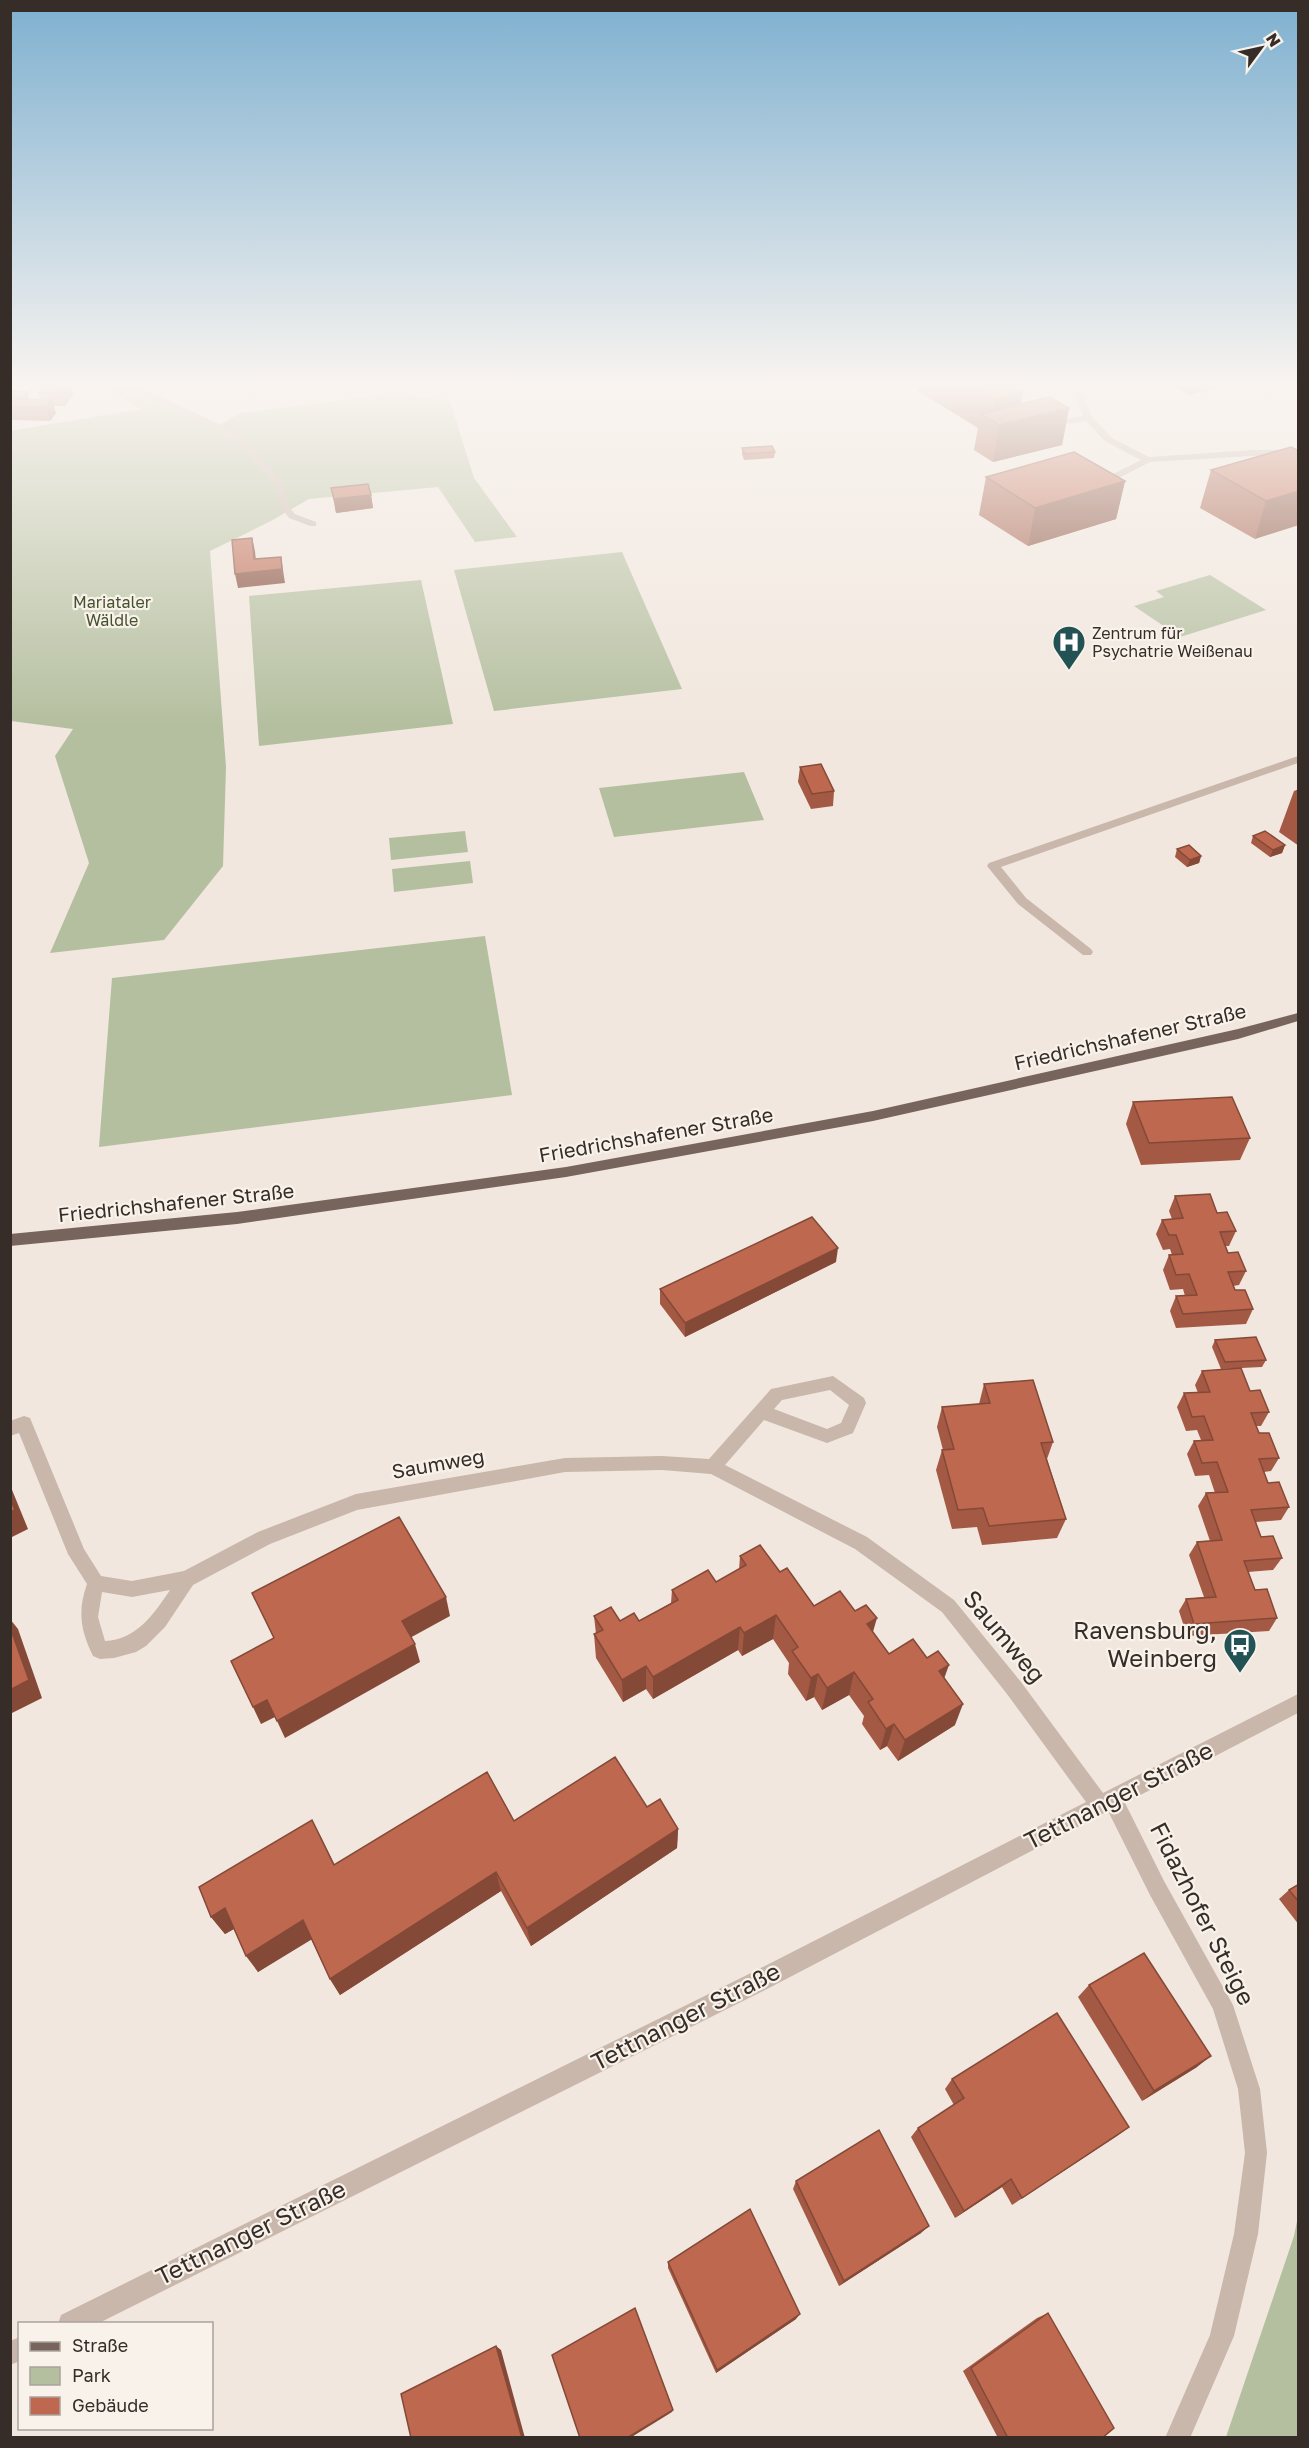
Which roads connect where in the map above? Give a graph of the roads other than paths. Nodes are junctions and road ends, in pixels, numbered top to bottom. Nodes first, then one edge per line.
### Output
1 (282, 498) edge
2 (313, 524) dead end
3 (1299, 759) edge
4 (1087, 952) dead end
5 (1299, 1017) edge
6 (10, 1240) edge
7 (761, 1412) junction
8 (10, 1429) edge
9 (713, 1467) junction
10 (187, 1580) junction
11 (96, 1583) junction
12 (1299, 1703) edge
13 (1105, 1801) junction
14 (74, 2322) edge
15 (1177, 2438) edge

1 - 2 street
3 - 4 street
5 - 6 main road, Friedrichshafener Straße
7 - 7 street
7 - 9 street
8 - 11 street
9 - 10 street, Saumweg
9 - 13 street, Saumweg
10 - 11 street, Saumweg
10 - 11 street
12 - 13 street, Tettnanger Straße
13 - 14 street, Tettnanger Straße
13 - 15 street, Fidazhofer Steige

